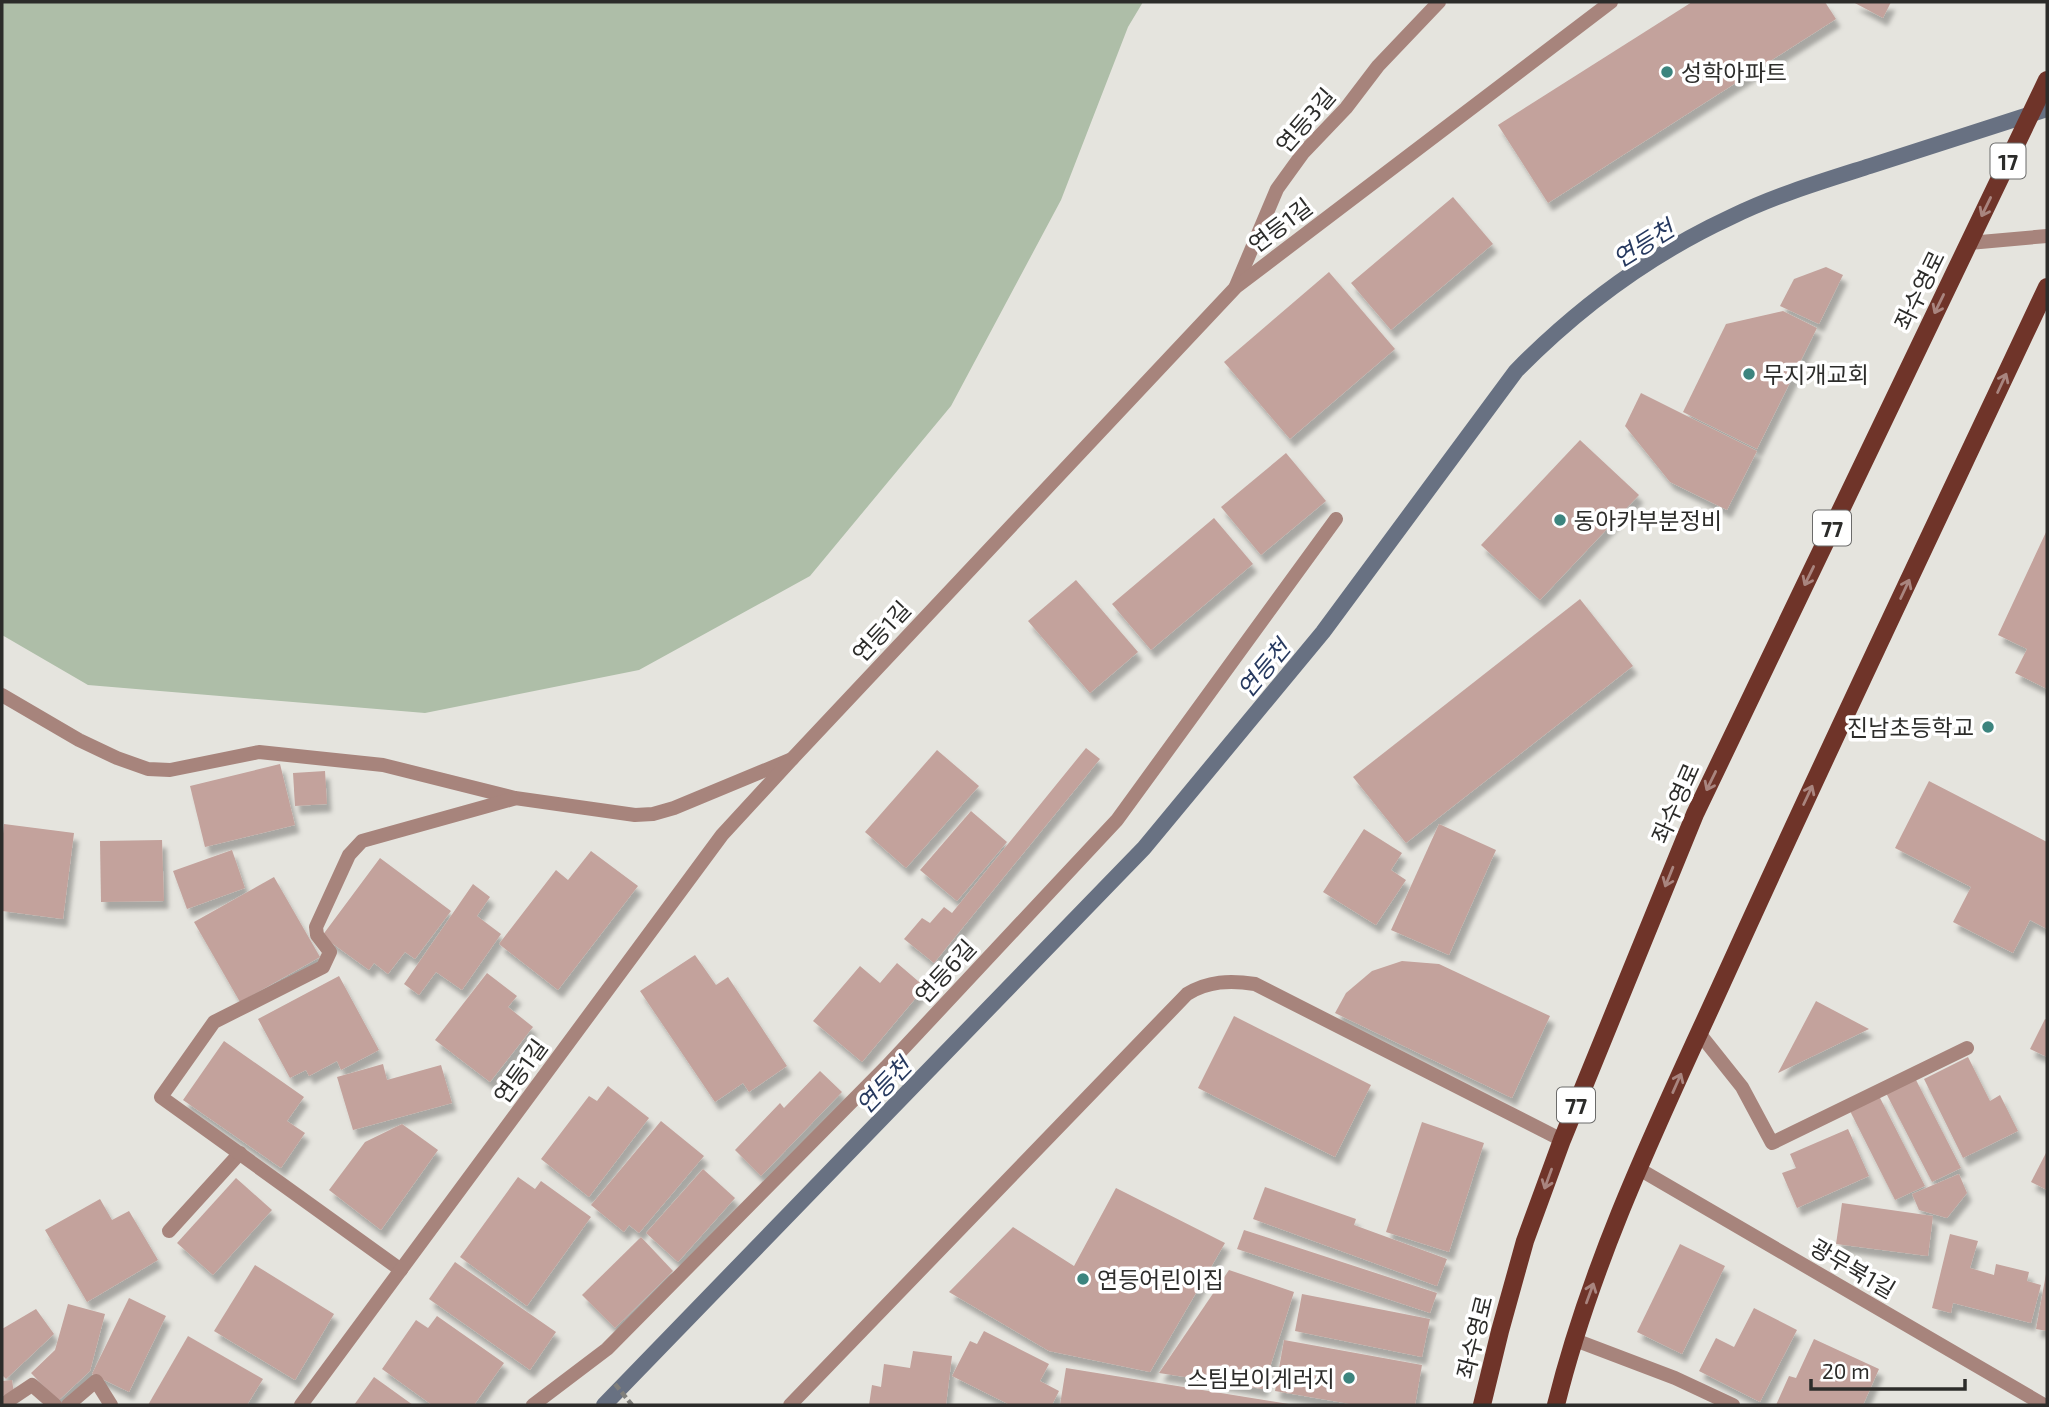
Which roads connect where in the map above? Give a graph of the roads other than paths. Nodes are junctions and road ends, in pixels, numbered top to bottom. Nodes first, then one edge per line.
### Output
1 (1439, 2) edge
2 (1611, 2) edge
3 (2047, 80) edge
4 (2047, 236) edge
5 (1969, 243) junction
6 (1236, 287) junction
7 (2047, 287) edge
8 (1336, 519) dead end
9 (2, 695) edge
10 (792, 759) junction
11 (515, 799) junction
12 (1699, 1033) junction
13 (1966, 1048) dead end
14 (1562, 1140) junction
15 (240, 1153) junction
16 (1639, 1169) junction
17 (169, 1231) dead end
18 (401, 1270) junction
19 (1575, 1339) junction
20 (2026, 1400) edge
21 (2, 1405) edge
22 (55, 1405) edge
23 (68, 1405) edge
24 (111, 1405) edge
25 (302, 1405) edge
26 (533, 1405) edge
27 (790, 1405) edge
28 (1482, 1405) edge
29 (1556, 1405) edge
30 (1733, 1405) edge
31 (2045, 1405) edge

1 - 6 street, 연등3길
2 - 6 street, 연등1길
3 -> 5 main road, 17
4 - 5 street
5 -> 14 main road, 좌수영로 / 77
6 - 10 street, 연등1길
12 -> 7 main road
8 - 26 street, 연등6길
9 - 11 street
10 - 11 street
10 - 18 street, 연등1길
11 - 15 street
12 - 13 street
16 -> 12 main road
14 - 27 street
14 -> 28 main road, 좌수영로 / 77
15 - 17 street
15 - 18 street
19 -> 16 main road
16 - 20 street, 광무북1길
18 - 25 street, 연등1길
19 - 29 main road
19 - 30 street
20 - 31 street, 광무북1길
21 - 22 street
23 - 24 street

